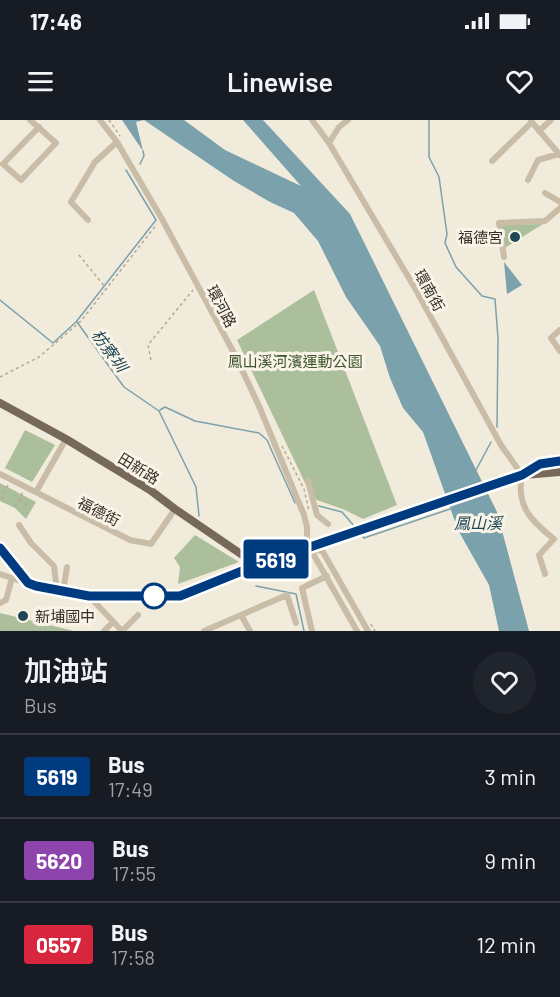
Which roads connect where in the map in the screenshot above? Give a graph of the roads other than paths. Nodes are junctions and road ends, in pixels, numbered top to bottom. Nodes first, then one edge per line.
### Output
1 (30, 120) edge
2 (100, 120) edge
3 (312, 120) edge
4 (348, 120) edge
5 (551, 120) edge
6 (530, 121) edge
7 (39, 127) junction
8 (539, 131) junction
9 (117, 141) junction
10 (329, 143) junction
11 (560, 154) edge
12 (492, 161) dead end
13 (528, 180) dead end
14 (545, 193) dead end
15 (560, 202) edge
16 (560, 208) edge
17 (88, 220) dead end
18 (504, 257) dead end
19 (560, 330) edge
20 (560, 351) edge
21 (0, 403) edge
22 (66, 439) junction
23 (560, 461) edge
24 (560, 472) edge
25 (0, 474) edge
26 (522, 475) junction
27 (308, 481) dead end
28 (36, 492) junction
29 (175, 509) junction
30 (317, 514) junction
31 (304, 515) junction
32 (328, 524) dead end
33 (19, 525) dead end
34 (310, 547) junction
35 (0, 548) edge
36 (257, 565) junction
37 (67, 567) dead end
38 (0, 574) edge
39 (545, 574) dead end
40 (327, 576) junction
41 (12, 578) junction
42 (28, 583) junction
43 (60, 591) junction
44 (89, 596) junction
45 (0, 603) edge
46 (138, 615) dead end
47 (241, 615) junction
48 (113, 622) junction
49 (296, 623) dead end
50 (104, 631) edge
51 (122, 631) edge
52 (204, 631) edge
53 (250, 631) edge
54 (312, 631) edge
55 (357, 631) edge
56 (368, 631) edge

1 - 7 street
2 - 9 street, 環河路
3 - 10 street, 環南街
4 - 10 street
5 - 8 street
6 - 8 street
6 - 12 street
7 - 7 street
8 - 11 street
9 - 17 street
9 - 31 street, 環河路
10 - 26 street, 環南街
11 - 13 street
14 - 15 street
16 - 18 street
19 - 20 street
21 - 22 main road, 田新路
22 - 28 street
22 - 29 main road, 田新路
23 - 26 main road
24 - 26 main road
25 - 28 street, 福德街
26 - 34 main road
26 - 39 street
27 - 30 street
28 - 29 street, 福德街
29 - 36 main road, 田新路
30 - 31 street
30 - 32 street
31 - 34 street, 環河路
33 - 43 street
34 - 36 main road
34 - 40 street
34 - 56 street
35 - 42 street
36 - 44 street
37 - 43 street
38 - 41 street
40 - 54 street
40 - 55 street
41 - 42 street
41 - 45 street
42 - 43 street
43 - 44 street
44 - 48 street
46 - 51 street
47 - 49 street
47 - 52 street
47 - 53 street
48 - 50 street
48 - 51 street

